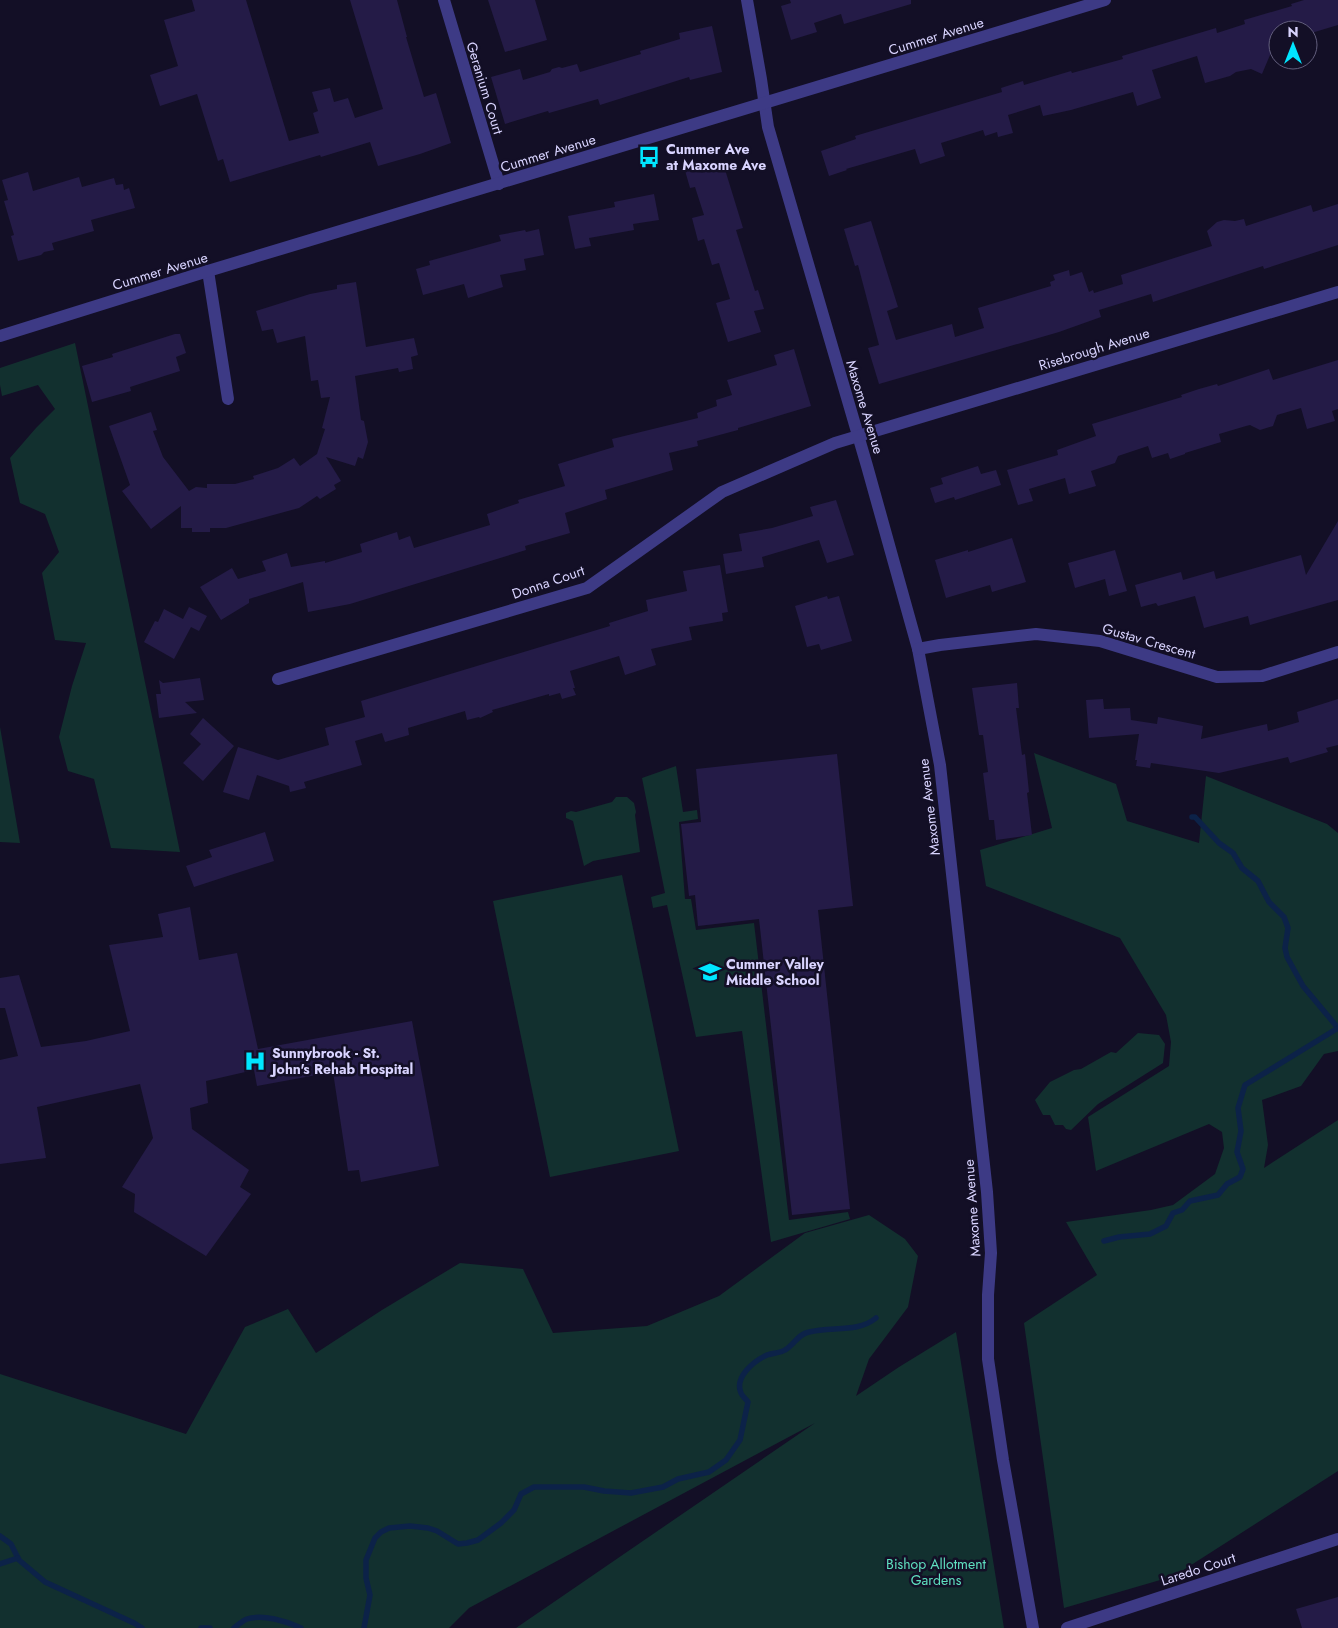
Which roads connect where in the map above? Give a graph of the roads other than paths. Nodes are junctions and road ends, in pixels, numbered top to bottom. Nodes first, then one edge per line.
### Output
1 (444, 0) edge
2 (747, 0) edge
3 (1105, 0) edge
4 (764, 103) junction
5 (499, 184) junction
6 (208, 271) junction
7 (1338, 292) edge
8 (0, 336) edge
9 (228, 399) dead end
10 (858, 435) junction
11 (918, 650) junction
12 (1338, 652) edge
13 (278, 679) dead end
14 (1338, 1540) edge
15 (1033, 1628) edge
16 (1068, 1628) edge

1 - 5 street, Geranium Court
2 - 4 street, Maxome Avenue
3 - 4 street, Cummer Avenue
4 - 5 street, Cummer Avenue
4 - 10 street, Maxome Avenue
5 - 6 street, Cummer Avenue
6 - 8 street, Cummer Avenue
6 - 9 street
7 - 10 street, Risebrough Avenue
10 - 11 street, Maxome Avenue
10 - 13 street, Donna Court
11 - 12 street, Gustav Crescent
11 - 15 street, Maxome Avenue
14 - 16 street, Laredo Court

